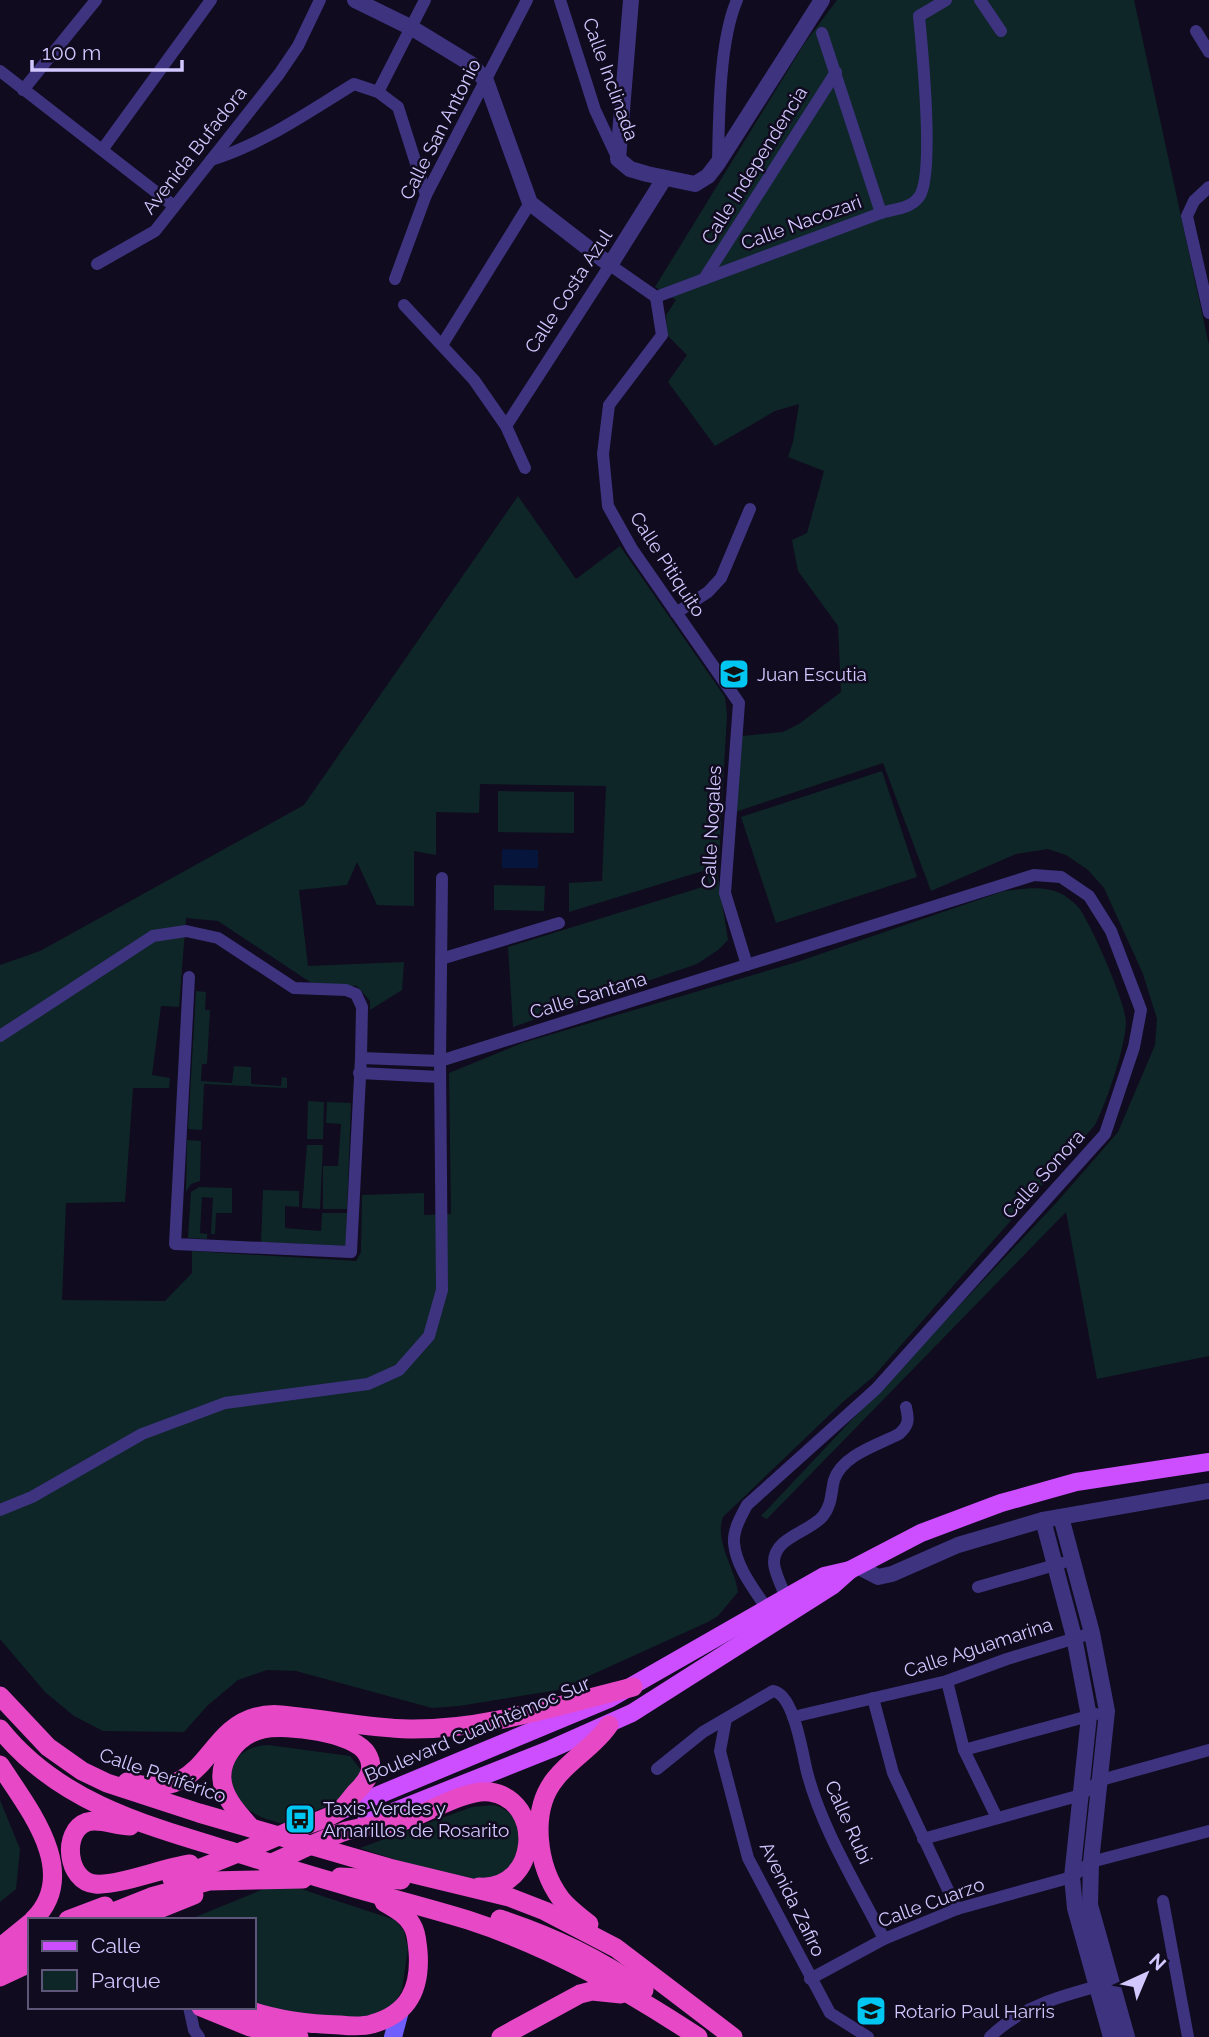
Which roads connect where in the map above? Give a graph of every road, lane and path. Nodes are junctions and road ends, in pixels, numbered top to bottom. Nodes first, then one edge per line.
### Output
1 (96, 0) edge
2 (211, 0) edge
3 (320, 0) edge
4 (355, 0) edge
5 (425, 0) edge
6 (527, 0) edge
7 (560, 0) edge
8 (631, 0) edge
9 (737, 0) edge
10 (822, 0) edge
11 (946, 0) edge
12 (980, 0) edge
13 (412, 28) junction
14 (1001, 31) dead end
15 (1196, 31) dead end
16 (822, 33) dead end
17 (1209, 52) edge
18 (0, 71) edge
19 (835, 72) junction
20 (486, 81) junction
21 (23, 90) junction
22 (378, 92) junction
23 (102, 150) junction
24 (618, 159) junction
25 (211, 160) junction
26 (713, 170) junction
27 (664, 179) junction
28 (1209, 187) edge
29 (426, 195) junction
30 (530, 203) junction
31 (174, 206) junction
32 (881, 213) junction
33 (97, 264) dead end
34 (610, 265) junction
35 (395, 279) dead end
36 (705, 279) junction
37 (656, 297) junction
38 (404, 305) dead end
39 (1209, 313) edge
40 (442, 345) junction
41 (506, 426) junction
42 (525, 468) dead end
43 (750, 509) dead end
44 (676, 613) junction
45 (737, 730) joint
46 (442, 878) dead end
47 (559, 923) dead end
48 (441, 959) junction
49 (747, 965) junction
50 (189, 977) dead end
51 (0, 1036) edge
52 (361, 1058) junction
53 (440, 1061) junction
54 (359, 1073) junction
55 (440, 1077) junction
56 (906, 1407) dead end
57 (1209, 1462) edge
58 (1209, 1491) edge
59 (0, 1510) edge
60 (1061, 1517) junction
61 (1043, 1520) junction
62 (1072, 1562) junction
63 (1054, 1564) junction
64 (854, 1568) junction
65 (978, 1587) dead end
66 (786, 1597) junction
67 (767, 1609) junction
68 (1092, 1633) junction
69 (1074, 1637) junction
70 (947, 1681) junction
71 (633, 1687) junction
72 (0, 1696) edge
73 (873, 1698) junction
74 (1107, 1711) junction
75 (1089, 1716) junction
76 (793, 1717) junction
77 (726, 1719) junction
78 (609, 1725) junction
79 (0, 1729) edge
80 (964, 1750) junction
81 (1209, 1750) edge
82 (0, 1765) edge
83 (657, 1769) dead end
84 (92, 1776) junction
85 (1101, 1780) junction
86 (1081, 1795) junction
87 (340, 1811) junction
88 (997, 1818) junction
89 (148, 1826) junction
90 (254, 1829) junction
91 (348, 1831) junction
92 (1209, 1831) edge
93 (923, 1839) junction
94 (1091, 1862) junction
95 (212, 1864) junction
96 (1072, 1877) junction
97 (234, 1879) junction
98 (457, 1885) junction
99 (347, 1886) junction
100 (1163, 1901) dead end
101 (957, 1909) junction
102 (34, 1918) edge
103 (73, 1918) edge
104 (98, 1918) edge
105 (124, 1918) edge
106 (137, 1918) edge
107 (174, 1918) edge
108 (28, 1926) edge
109 (28, 1937) edge
110 (884, 1939) junction
111 (28, 1947) edge
112 (616, 1948) junction
113 (28, 1956) edge
114 (1, 1962) edge
115 (28, 1963) edge
116 (28, 1971) edge
117 (810, 1979) junction
118 (1105, 1984) junction
119 (630, 1995) junction
120 (674, 2006) junction
121 (190, 2009) edge
122 (206, 2009) edge
123 (247, 2009) edge
124 (400, 2011) junction
125 (374, 2024) junction
126 (192, 2035) edge
127 (713, 2035) edge
128 (299, 2037) edge
129 (392, 2037) edge
130 (501, 2037) edge
131 (868, 2037) edge
132 (990, 2037) edge
133 (1111, 2037) edge
134 (1127, 2037) edge
135 (1188, 2037) edge

1 - 21 street
2 - 23 street
3 - 25 street, Avenida Bufadora
4 - 13 street
5 - 13 street
6 - 20 street, Calle San Antonio
7 - 24 street, Calle Inclinada
8 - 24 street
9 - 26 street
10 - 26 street
11 - 32 street, Calle Nacozari
12 - 14 street
13 - 20 street
13 - 22 street
15 - 17 street
16 - 19 street
18 - 21 street
19 - 32 street
19 - 36 street, Calle Independencia
20 - 29 street, Calle San Antonio
20 - 30 street
21 - 23 street
22 - 25 street
22 - 29 street
23 - 31 street
24 - 27 street, Calle Inclinada
25 - 31 street, Avenida Bufadora
26 - 27 street, Calle Inclinada
27 - 34 street, Calle Costa Azul
28 - 39 street
29 - 35 street, Calle San Antonio
30 - 34 street
30 - 40 street
31 - 33 street, Avenida Bufadora
32 - 36 street, Calle Nacozari
34 - 37 street
34 - 41 street, Calle Costa Azul
36 - 37 street, Calle Nacozari
37 - 44 street, Calle Pitiquito
38 - 40 street
40 - 41 street
41 - 42 street
43 - 44 street
44 - 45 street, Calle Pitiquito
45 - 49 street, Calle Nogales
46 - 48 street
47 - 48 street
48 - 53 street
49 - 53 street, Calle Santana
49 - 67 street, Calle Sonora
50 - 54 street
51 - 52 street
52 - 53 street, Calle Santana
52 - 54 street
53 - 55 street
54 - 55 street
55 - 59 street
56 - 66 street
57 - 64 main road, Boulevard Cuauhtémoc Sur
58 - 60 street
60 - 61 street
60 - 62 street
61 - 63 street
61 - 64 street
62 - 63 street
62 - 68 street
63 - 65 street
63 - 69 street
64 - 66 main road, Boulevard Cuauhtémoc Sur
64 - 78 main road, Boulevard Cuauhtémoc Sur
66 - 67 main road, Boulevard Cuauhtémoc Sur
67 - 71 main road, Boulevard Cuauhtémoc Sur
68 - 69 street, Calle Aguamarina
68 - 74 street
69 - 70 street, Calle Aguamarina
69 - 75 street
70 - 73 street, Calle Aguamarina
70 - 80 street
71 - 84 highway
71 - 87 main road, Boulevard Cuauhtémoc Sur
72 - 84 highway, Calle Periférico
73 - 76 street, Calle Aguamarina
73 - 93 street
74 - 75 street
74 - 85 street
75 - 80 street
75 - 86 street
76 - 77 street
76 - 110 street, Calle Rubi
77 - 83 street
77 - 117 street, Avenida Zafiro
78 - 91 main road, Boulevard Cuauhtémoc Sur
78 - 112 highway
79 - 89 highway
80 - 88 street
81 - 85 street
82 - 102 highway
84 - 90 highway, Calle Periférico
85 - 86 street
85 - 94 street
86 - 88 street
86 - 96 street
87 - 90 highway
87 - 95 highway, Boulevard Cuauhtémoc Sur
88 - 93 street
89 - 95 highway
89 - 99 highway
90 - 98 highway, Calle Periférico
91 - 97 highway, Boulevard Cuauhtémoc Sur
91 - 98 highway
92 - 94 street
93 - 101 street
94 - 96 street
94 - 118 street
95 - 103 highway, Boulevard Cuauhtémoc Sur
96 - 101 street, Calle Cuarzo
96 - 118 street
97 - 106 highway, Boulevard Cuauhtémoc Sur
97 - 107 highway
98 - 112 highway
99 - 119 highway
99 - 124 highway
100 - 135 street
101 - 110 street, Calle Cuarzo
104 - 120 highway
105 - 120 highway
108 - 114 highway
109 - 114 highway
110 - 117 street, Calle Cuarzo
111 - 114 highway
112 - 127 highway
113 - 114 highway
114 - 115 highway
114 - 116 highway
117 - 131 street, Avenida Zafiro
118 - 132 street
118 - 133 street
118 - 134 street
119 - 127 highway
119 - 130 highway
120 - 127 highway
121 - 126 street
122 - 128 highway
123 - 125 highway
124 - 125 highway
124 - 129 main road
125 - 129 main road

